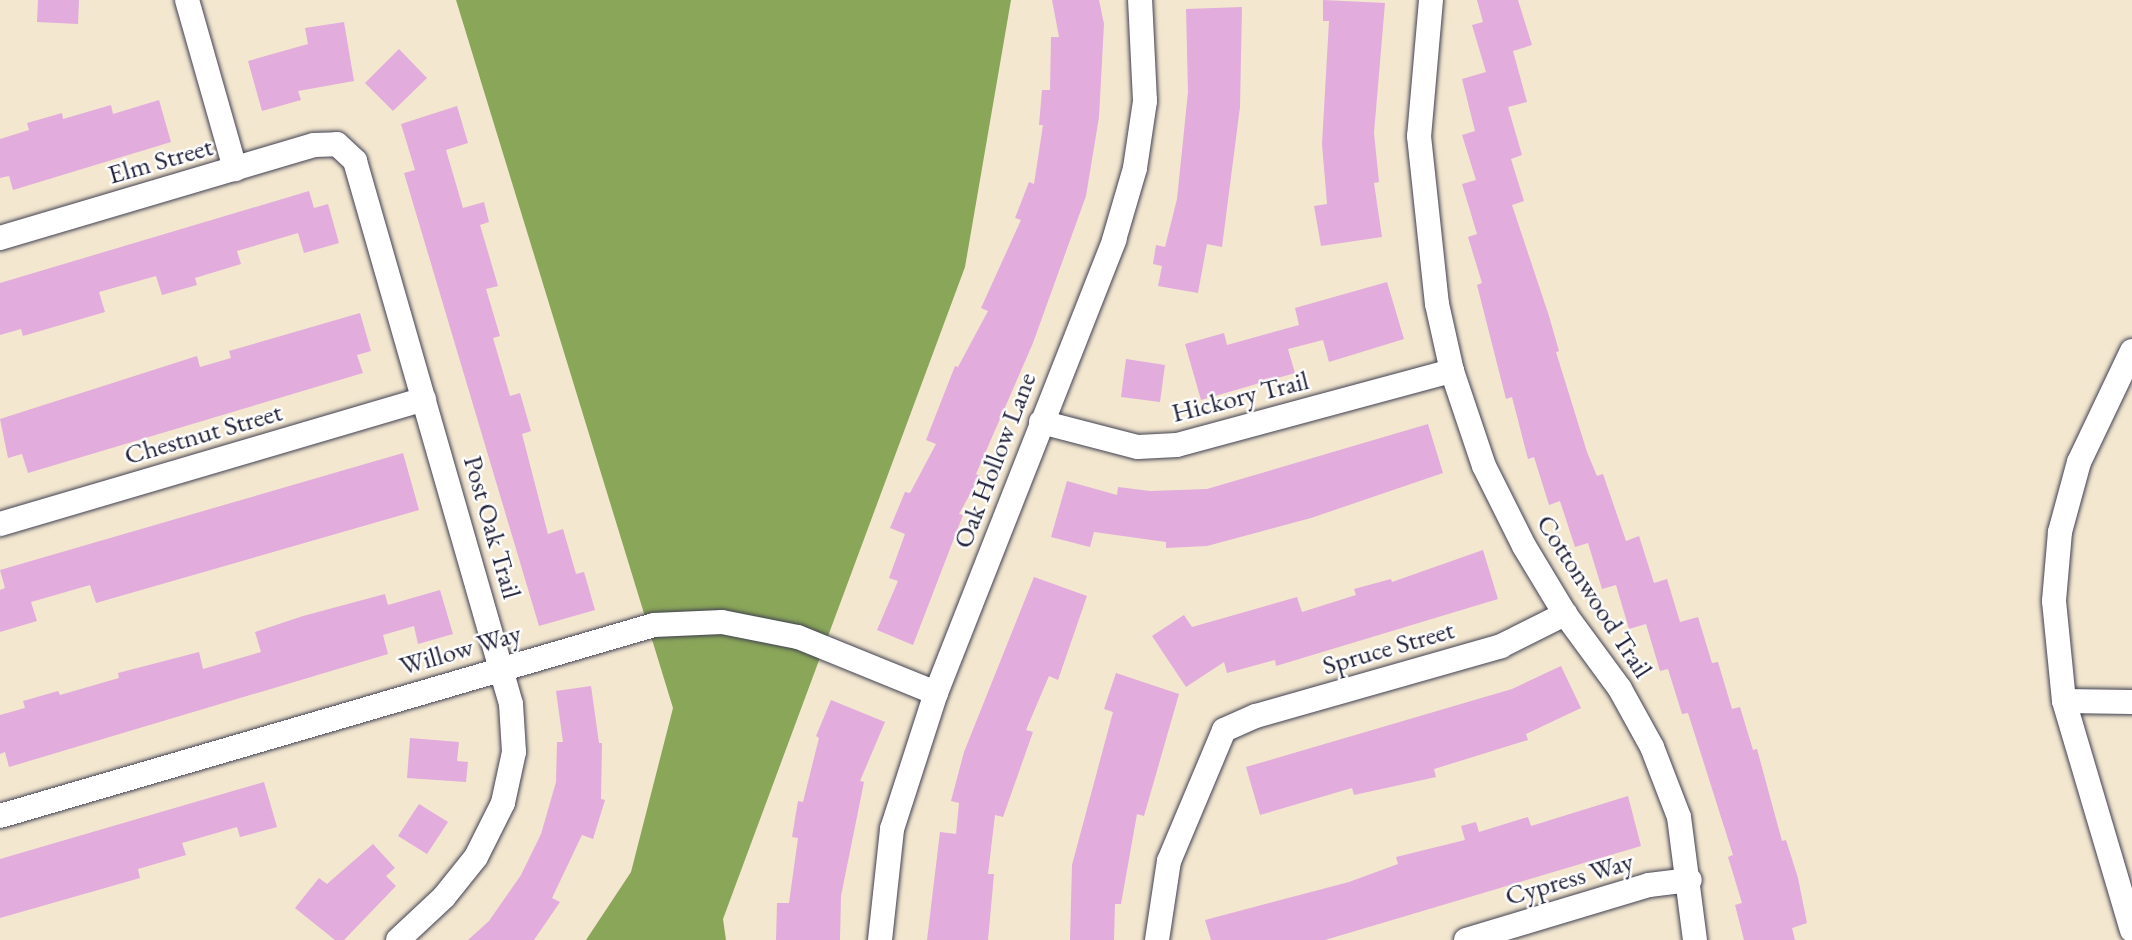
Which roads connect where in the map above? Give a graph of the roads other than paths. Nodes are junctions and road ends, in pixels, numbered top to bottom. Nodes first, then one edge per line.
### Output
1 (187, 0) edge
2 (1140, 0) edge
3 (1431, 0) edge
4 (337, 144) joint
5 (235, 169) junction
6 (0, 238) edge
7 (2132, 351) edge
8 (1452, 371) junction
9 (424, 399) junction
10 (1041, 422) junction
11 (0, 524) edge
12 (1565, 614) junction
13 (502, 668) junction
14 (936, 693) junction
15 (2064, 700) junction
16 (2132, 702) edge
17 (0, 816) edge
18 (1690, 880) junction
19 (2132, 930) edge
20 (398, 940) edge
21 (880, 940) edge
22 (1157, 940) edge
23 (1466, 940) edge
24 (1695, 940) edge

1 - 5 street
2 - 10 street, Oak Hollow Lane
3 - 8 street, Cottonwood Trail
4 - 5 street, Elm Street
4 - 9 street, Post Oak Trail
5 - 6 street, Elm Street
7 - 15 street
8 - 10 street, Hickory Trail
8 - 12 street, Cottonwood Trail
9 - 11 street, Chestnut Street
9 - 13 street, Post Oak Trail
10 - 14 street, Oak Hollow Lane
12 - 18 street, Cottonwood Trail
12 - 22 street, Spruce Street
13 - 14 street, Willow Way
13 - 17 street, Willow Way
13 - 20 street, Post Oak Trail
14 - 21 street, Oak Hollow Lane
15 - 16 street
15 - 19 street
18 - 23 street, Cypress Way
18 - 24 street, Cottonwood Trail

